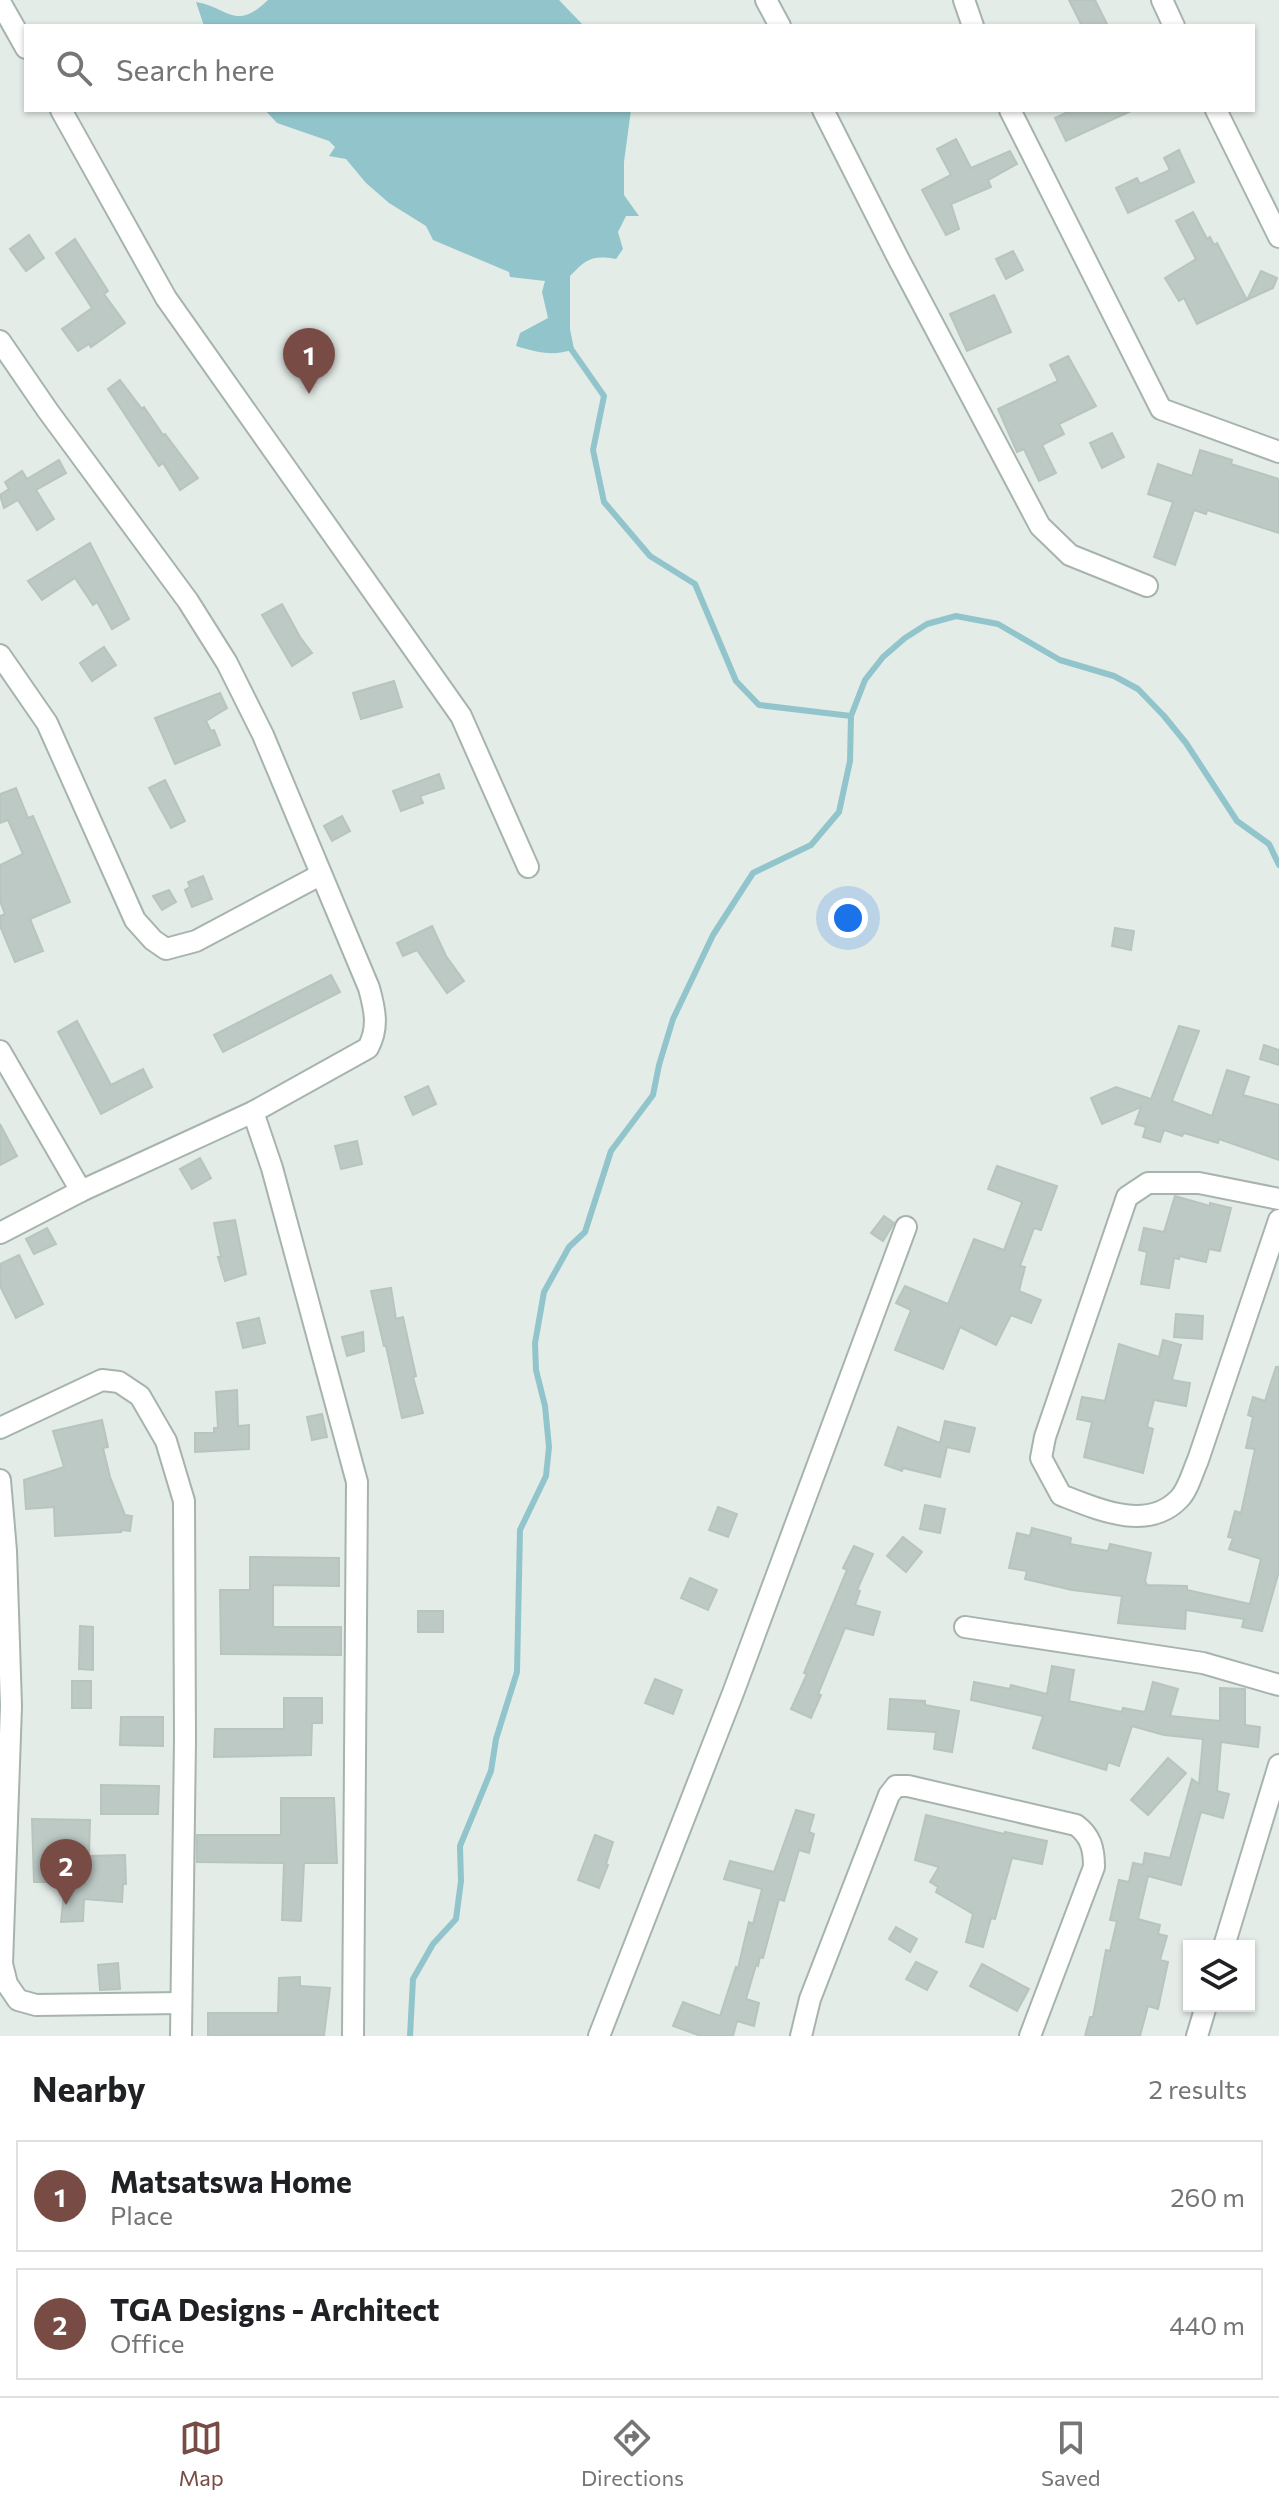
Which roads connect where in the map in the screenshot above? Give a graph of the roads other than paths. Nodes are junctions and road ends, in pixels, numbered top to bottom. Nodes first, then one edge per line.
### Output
1 (766, 0) edge
2 (964, 0) edge
3 (1162, 0) edge
4 (0, 2) edge
5 (779, 24) edge
6 (972, 24) edge
7 (1173, 24) edge
8 (24, 44) edge
9 (62, 112) edge
10 (824, 112) edge
11 (1011, 112) edge
12 (1217, 112) edge
13 (1279, 237) edge
14 (0, 341) edge
15 (1279, 452) edge
16 (1147, 586) dead end
17 (0, 655) edge
18 (528, 867) dead end
19 (320, 875) junction
20 (0, 1051) edge
21 (253, 1112) junction
22 (81, 1191) junction
23 (1279, 1199) edge
24 (1279, 1220) edge
25 (906, 1227) dead end
26 (0, 1233) edge
27 (0, 1428) edge
28 (0, 1480) edge
29 (965, 1627) dead end
30 (1279, 1685) edge
31 (1279, 1765) edge
32 (1226, 1940) edge
33 (181, 2003) junction
34 (1204, 2012) edge
35 (181, 2036) edge
36 (353, 2036) edge
37 (599, 2036) edge
38 (801, 2036) edge
39 (1030, 2036) edge
40 (1197, 2036) edge

1 - 5 street
2 - 6 street
3 - 7 street
4 - 8 street
9 - 18 street
10 - 16 street
11 - 15 street
12 - 13 street
14 - 19 street
17 - 19 street
19 - 21 street
20 - 22 street
21 - 22 street
21 - 36 street
22 - 26 street
23 - 24 street
25 - 37 street
27 - 33 street
28 - 33 street
29 - 30 street
31 - 32 street
33 - 35 street
34 - 40 street
38 - 39 street

